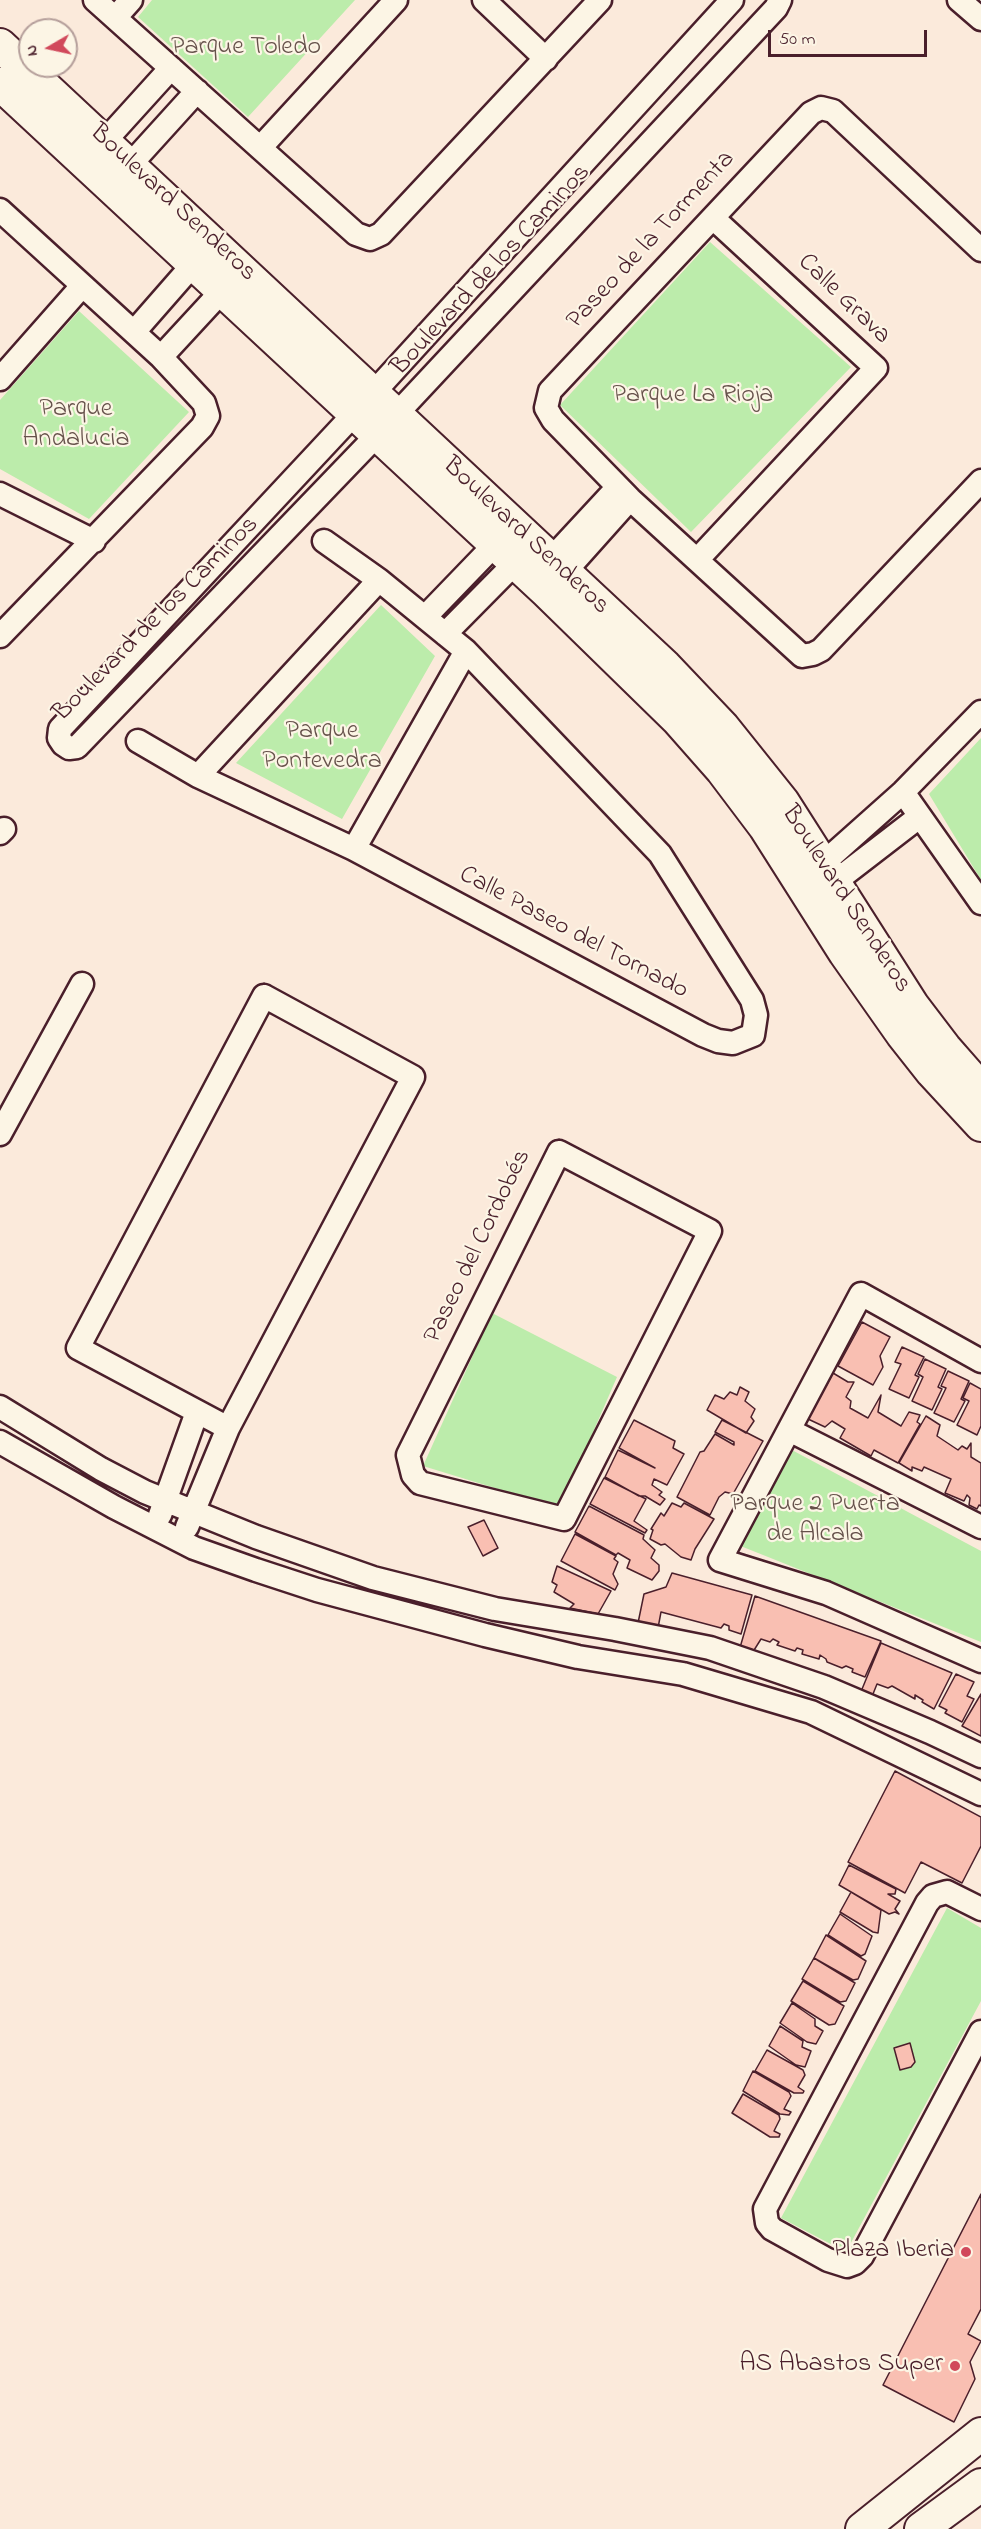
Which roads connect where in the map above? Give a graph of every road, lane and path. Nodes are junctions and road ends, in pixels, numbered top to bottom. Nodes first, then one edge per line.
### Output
1 (95, 0) edge
2 (131, 0) edge
3 (396, 0) edge
4 (484, 0) edge
5 (600, 0) edge
6 (732, 0) edge
7 (780, 0) edge
8 (959, 0) edge
9 (115, 18) junction
10 (981, 19) edge
11 (0, 45) edge
12 (546, 59) junction
13 (171, 68) junction
14 (0, 84) edge
15 (197, 91) junction
16 (260, 148) junction
17 (95, 152) junction
18 (120, 176) junction
19 (0, 210) edge
20 (713, 218) junction
21 (981, 250) edge
22 (203, 253) junction
23 (232, 280) junction
24 (82, 285) junction
25 (134, 332) junction
26 (161, 357) junction
27 (0, 378) edge
28 (363, 403) junction
29 (387, 425) junction
30 (981, 481) edge
31 (624, 493) junction
32 (0, 494) edge
33 (94, 540) junction
34 (324, 542) dead end
35 (531, 560) junction
36 (697, 560) junction
37 (379, 580) junction
38 (425, 617) junction
39 (445, 634) junction
40 (0, 636) edge
41 (466, 651) junction
42 (981, 712) edge
43 (138, 741) dead end
44 (198, 776) junction
45 (903, 792) junction
46 (919, 817) junction
47 (354, 849) junction
48 (818, 882) junction
49 (981, 903) edge
50 (82, 984) dead end
51 (981, 1089) edge
52 (981, 1125) edge
53 (0, 1134) edge
54 (981, 1361) edge
55 (0, 1407) edge
56 (197, 1412) junction
57 (228, 1428) junction
58 (789, 1430) junction
59 (0, 1442) edge
60 (165, 1501) junction
61 (192, 1513) junction
62 (564, 1519) joint
63 (981, 1527) edge
64 (156, 1528) junction
65 (181, 1541) junction
66 (981, 1661) edge
67 (981, 1756) edge
68 (981, 1794) edge
69 (977, 1899) edge
70 (981, 2032) edge
71 (981, 2434) edge
72 (981, 2485) edge
73 (862, 2529) edge
74 (921, 2529) edge

1 - 9 street
2 - 9 street
3 - 16 street
4 - 12 street
5 - 12 street
6 - 28 street, Boulevard de los Caminos
7 - 29 street, Boulevard de los Caminos
8 - 10 street
9 - 13 street
11 - 17 main road, Boulevard Senderos
12 - 16 street
13 - 15 street
13 - 17 street
14 - 17 main road, Boulevard Senderos
15 - 16 street
15 - 18 street
17 - 18 main road, Boulevard Senderos
18 - 22 main road, Boulevard Senderos
19 - 24 street
20 - 21 street, Paseo de la Tormenta
20 - 31 street, Paseo de la Tormenta
20 - 36 street, Calle Grava
22 - 23 main road, Boulevard Senderos
22 - 25 street
23 - 26 street
23 - 28 main road, Boulevard Senderos
24 - 25 street
24 - 27 street
25 - 26 street
26 - 33 street
28 - 29 main road, Boulevard Senderos
28 - 29 street, Boulevard de los Caminos
29 - 35 main road, Boulevard Senderos
30 - 36 street, Paseo de la Tormenta
31 - 35 street
31 - 36 street, Paseo de la Tormenta
32 - 33 street
33 - 40 street
34 - 37 street, Calle Paseo del Tornado
35 - 38 street
35 - 39 street
35 - 48 main road, Boulevard Senderos
37 - 38 street, Calle Paseo del Tornado
37 - 44 street
38 - 39 street, Calle Paseo del Tornado
39 - 41 street, Calle Paseo del Tornado
41 - 47 street
41 - 47 street, Calle Paseo del Tornado
42 - 45 street
43 - 44 street, Calle Paseo del Tornado
44 - 47 street, Calle Paseo del Tornado
45 - 46 street
45 - 48 street
46 - 48 street
46 - 49 street
48 - 51 main road, Boulevard Senderos
48 - 52 main road, Boulevard Senderos
50 - 53 street
54 - 58 street
55 - 60 street
56 - 57 street
56 - 57 street
56 - 60 street
57 - 61 street
58 - 63 street
58 - 66 street
59 - 64 street
60 - 61 street
60 - 64 street
61 - 65 street
61 - 67 street
62 - 62 street, Paseo del Cordobés
64 - 65 street
65 - 68 street
69 - 70 street
71 - 73 main road
72 - 74 main road

